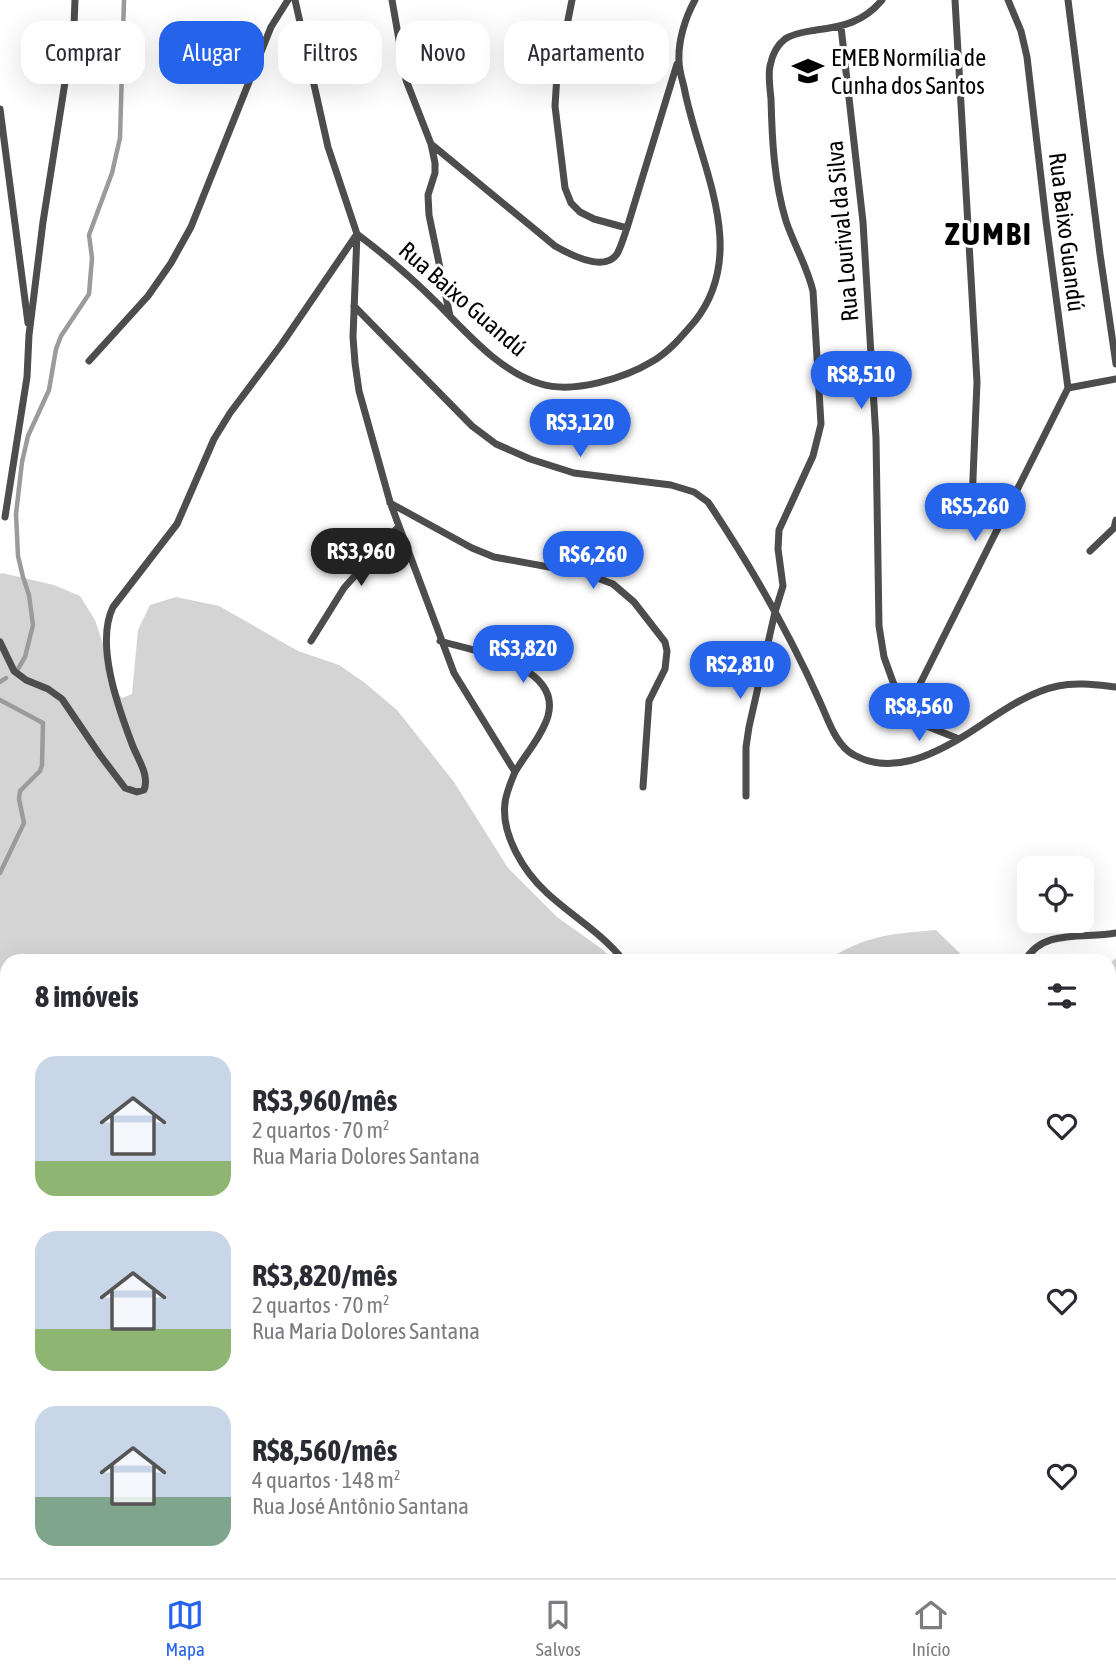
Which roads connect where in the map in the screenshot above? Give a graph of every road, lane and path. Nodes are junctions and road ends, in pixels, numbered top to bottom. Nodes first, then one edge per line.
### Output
1 (75, 0) edge
2 (288, 0) edge
3 (295, 0) edge
4 (392, 0) edge
5 (572, 0) edge
6 (695, 0) edge
7 (881, 0) edge
8 (955, 0) edge
9 (1008, 0) edge
10 (1068, 0) edge
11 (841, 27) junction
12 (678, 60) junction
13 (0, 109) edge
14 (431, 144) junction
15 (627, 228) junction
16 (358, 234) junction
17 (354, 306) junction
18 (450, 317) junction
19 (29, 335) junction
20 (89, 361) dead end
21 (1116, 364) edge
22 (1116, 379) edge
23 (1068, 388) junction
24 (390, 502) junction
25 (972, 502) dead end
26 (5, 517) dead end
27 (1116, 520) edge
28 (399, 526) junction
29 (1090, 551) dead end
30 (775, 612) junction
31 (311, 641) dead end
32 (440, 641) junction
33 (0, 642) edge
34 (1116, 687) edge
35 (907, 710) junction
36 (960, 738) junction
37 (515, 772) junction
38 (643, 787) dead end
39 (746, 796) dead end
40 (1116, 933) edge
41 (619, 954) edge
42 (1030, 954) edge

1 - 19 street
2 - 20 street
3 - 16 street
4 - 14 street
5 - 15 street
6 - 12 street, Rua Baixo Guandú
7 - 11 street
8 - 25 street
9 - 23 street, Rua Baixo Guandú
10 - 21 street
11 - 30 street
11 - 35 street, Rua Lourival da Silva
12 - 15 street
12 - 18 street, Rua Baixo Guandú
13 - 19 street
14 - 15 street
14 - 18 street
16 - 17 street
16 - 18 street, Rua Baixo Guandú
16 - 33 street
17 - 24 street
17 - 30 street
19 - 26 street
22 - 23 street
23 - 35 street
24 - 28 street
24 - 38 street
27 - 29 street
28 - 31 street
28 - 32 street
30 - 36 street
30 - 39 street
32 - 37 street
32 - 37 street
34 - 36 street
35 - 36 street
37 - 41 street
40 - 42 street

